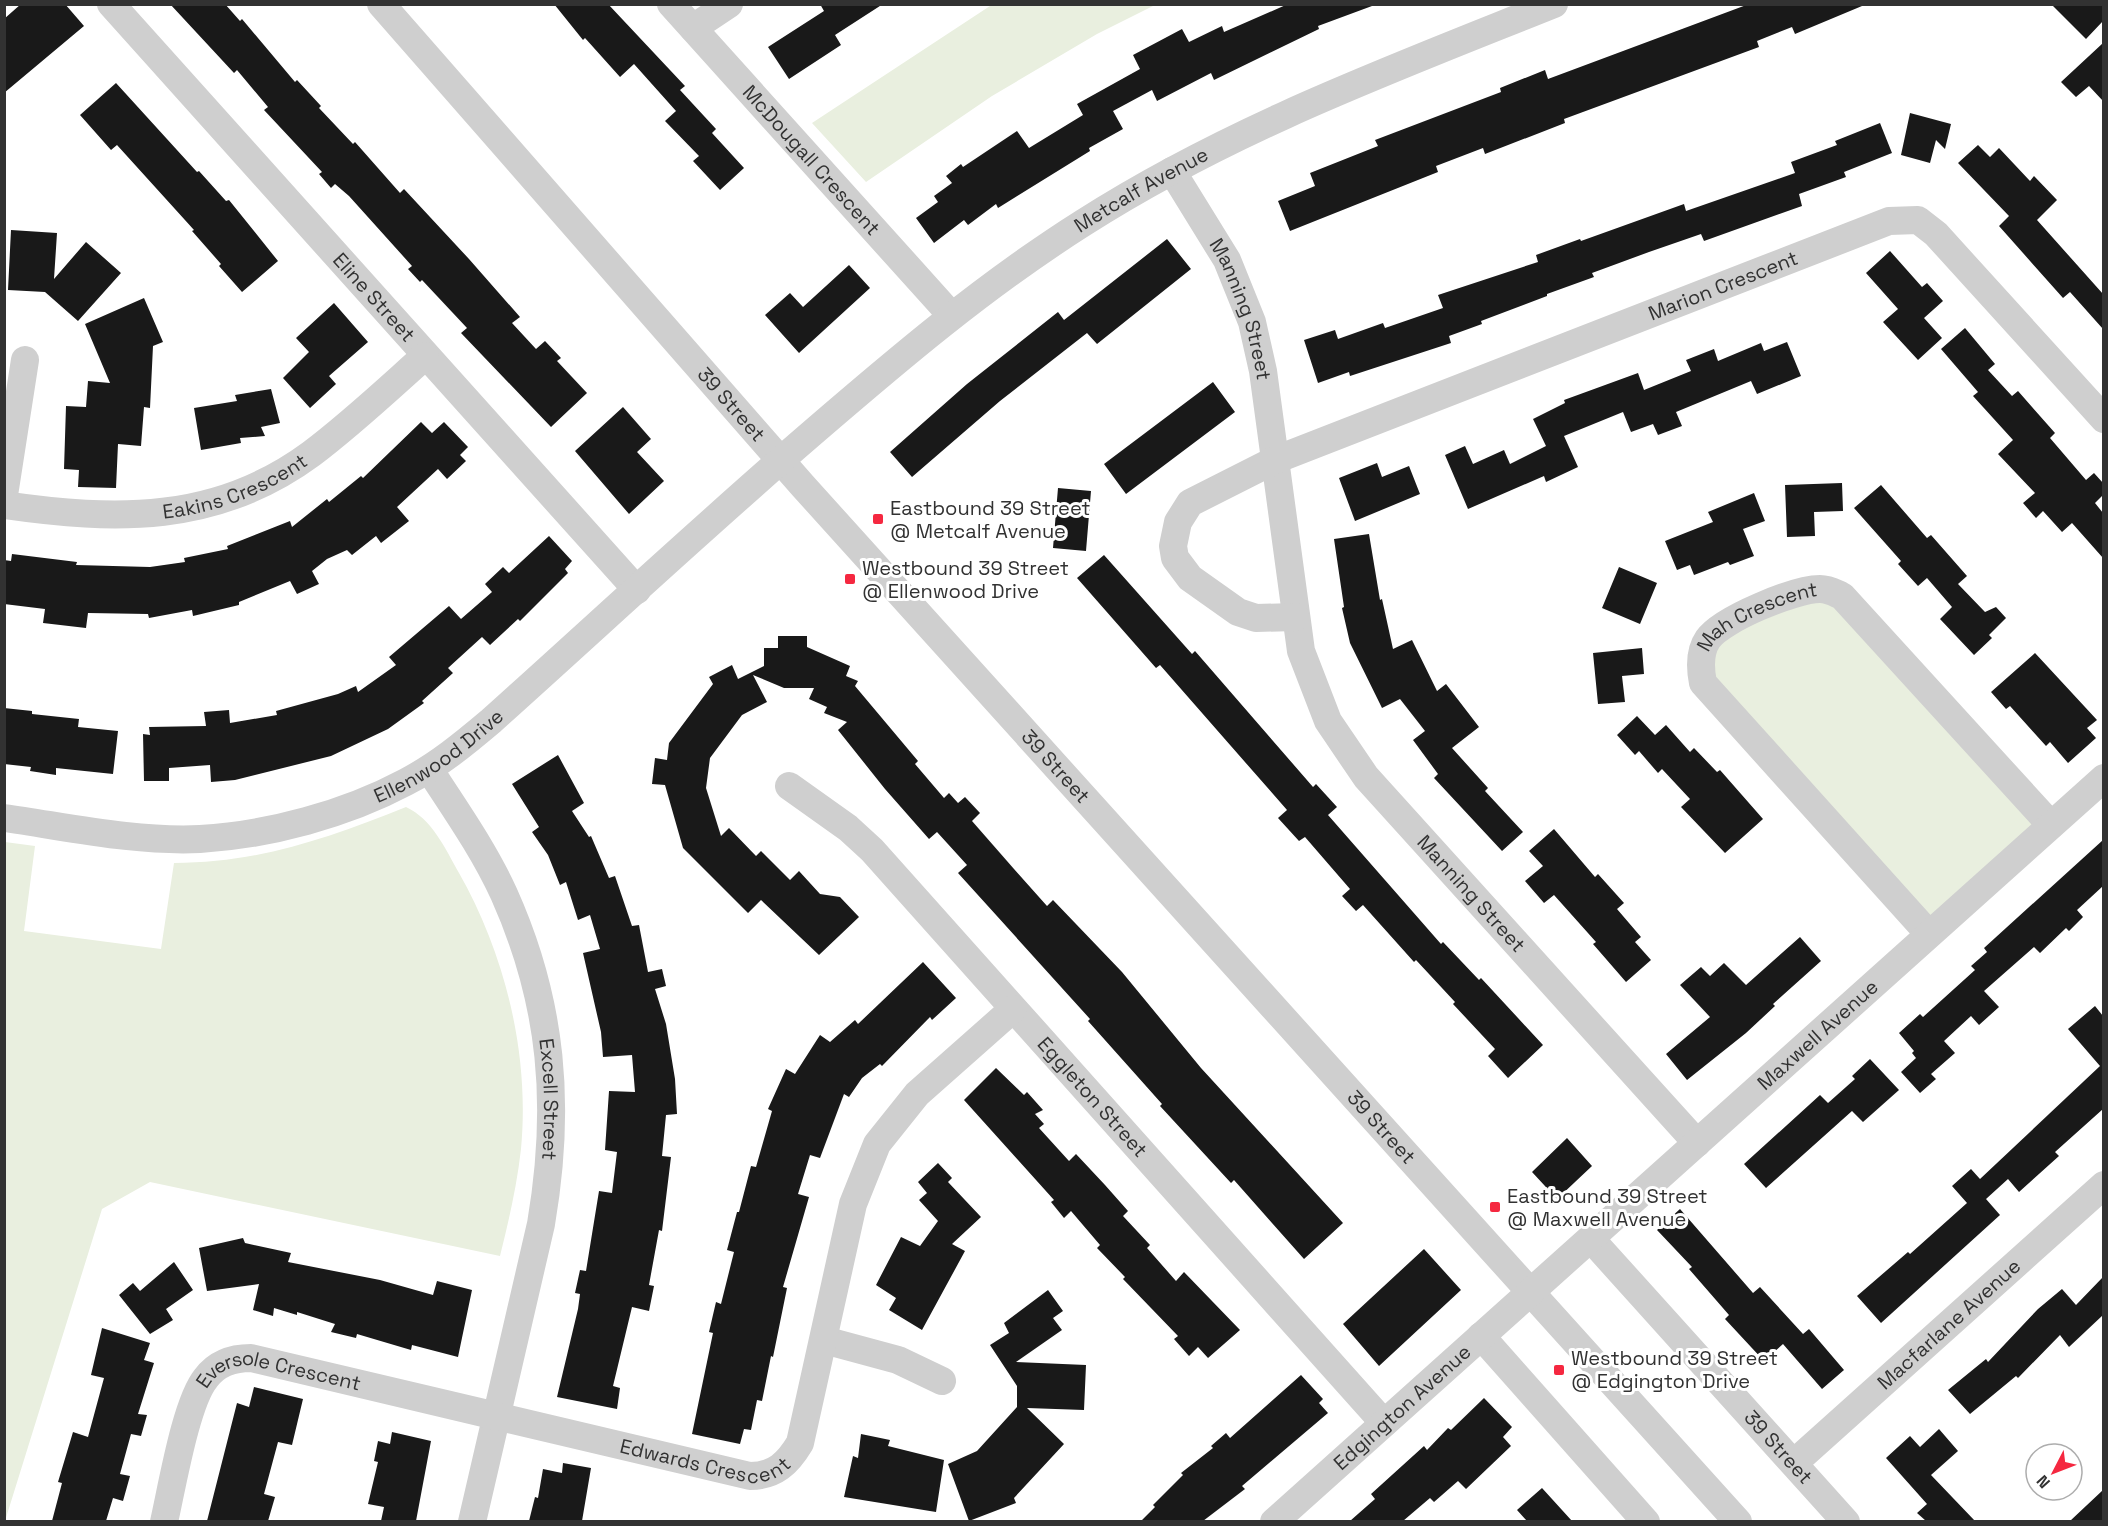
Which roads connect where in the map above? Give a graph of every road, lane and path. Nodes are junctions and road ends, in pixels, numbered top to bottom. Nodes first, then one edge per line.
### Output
1 (111, 4) edge
2 (381, 4) edge
3 (671, 4) edge
4 (729, 4) edge
5 (1554, 4) edge
6 (693, 28) junction
7 (1172, 171) junction
8 (951, 315) junction
9 (425, 356) junction
10 (25, 360) dead end
11 (2103, 419) edge
12 (780, 460) junction
13 (1275, 460) junction
14 (4, 495) edge
15 (4, 506) edge
16 (637, 590) junction
17 (1295, 617) junction
18 (429, 769) junction
19 (2103, 778) edge
20 (789, 786) dead end
21 (4, 818) edge
22 (2051, 825) junction
23 (1929, 934) junction
24 (1013, 1009) junction
25 (1696, 1143) junction
26 (2103, 1185) edge
27 (1591, 1239) junction
28 (1531, 1291) junction
29 (1481, 1336) junction
30 (824, 1340) junction
31 (942, 1381) dead end
32 (497, 1416) junction
33 (1384, 1423) junction
34 (1794, 1463) junction
35 (164, 1521) edge
36 (472, 1521) edge
37 (1274, 1521) edge
38 (1646, 1521) edge
39 (1738, 1521) edge
40 (1846, 1521) edge

1 - 9 street, Eline Street
2 - 12 street, 39 Street
3 - 6 street, McDougall Crescent
4 - 6 street
5 - 7 street, Metcalf Avenue
6 - 8 street, McDougall Crescent
7 - 8 street, Metcalf Avenue
7 - 13 street, Manning Street
8 - 12 street, Metcalf Avenue
9 - 15 street, Eakins Crescent
9 - 16 street, Eline Street
10 - 14 street
11 - 13 street, Marion Crescent
12 - 16 street, Ellenwood Drive
12 - 28 street, 39 Street
13 - 17 street, Manning Street
13 - 17 street
16 - 18 street, Ellenwood Drive
17 - 25 street, Manning Street
18 - 21 street, Ellenwood Drive
18 - 32 street, Excell Street
19 - 22 street, Maxwell Avenue
20 - 24 street, Eggleton Street
22 - 23 street, Maxwell Avenue
22 - 23 street, Mah Crescent
23 - 25 street, Maxwell Avenue
24 - 30 street, Edwards Crescent
24 - 33 street, Eggleton Street
25 - 27 street, Maxwell Avenue
26 - 34 street, Macfarlane Avenue
27 - 28 street, Maxwell Avenue
27 - 34 street, 39 Street
28 - 29 street, Edgington Avenue
28 - 39 street, 39 Street
29 - 33 street, Edgington Avenue
29 - 38 street
30 - 31 street
30 - 32 street, Edwards Crescent
32 - 35 street, Eversole Crescent
32 - 36 street, Excell Street
33 - 37 street, Edgington Avenue
34 - 40 street, 39 Street

